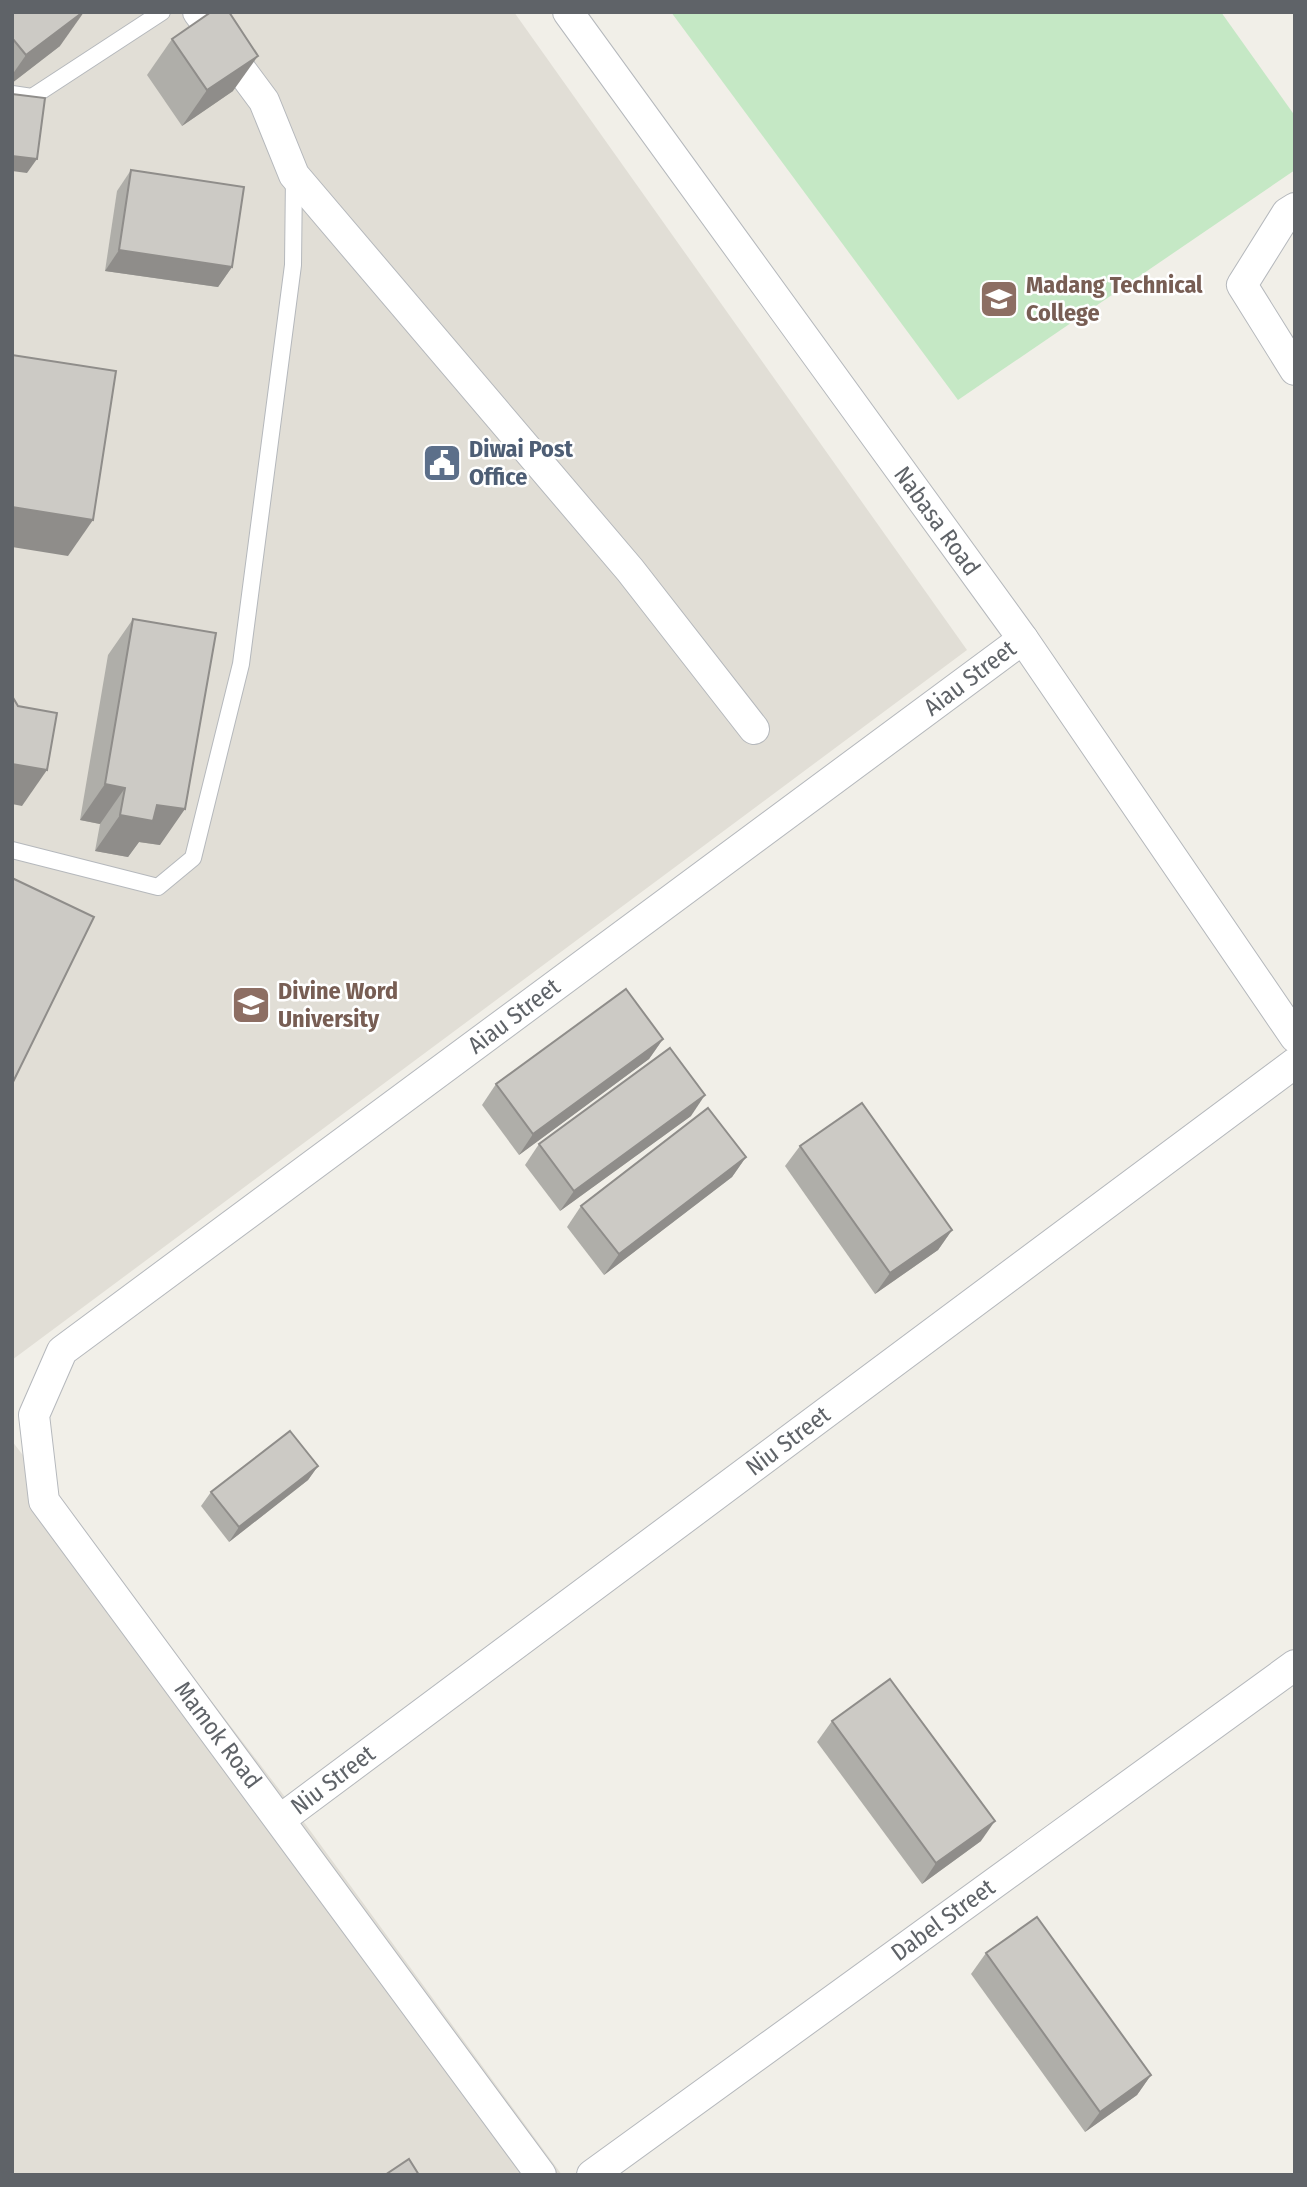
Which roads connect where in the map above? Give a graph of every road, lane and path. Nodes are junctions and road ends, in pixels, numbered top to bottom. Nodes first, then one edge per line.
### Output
1 (162, 12) edge
2 (198, 12) edge
3 (568, 12) edge
4 (12, 94) edge
5 (294, 175) junction
6 (1295, 208) edge
7 (1295, 370) edge
8 (1023, 639) junction
9 (754, 729) dead end
10 (12, 850) edge
11 (1295, 1037) edge
12 (1295, 1063) edge
13 (34, 1415) joint
14 (1295, 1665) edge
15 (281, 1819) junction
16 (541, 2175) edge
17 (592, 2175) edge

1 - 4 lane
2 - 5 street
3 - 8 street, Nabasa Road
5 - 9 street
5 - 10 lane
6 - 7 street
8 - 11 street, Nabasa Road
8 - 13 street, Aiau Street
12 - 15 street, Niu Street
13 - 15 street, Mamok Road
14 - 17 street, Dabel Street
15 - 16 street, Mamok Road

